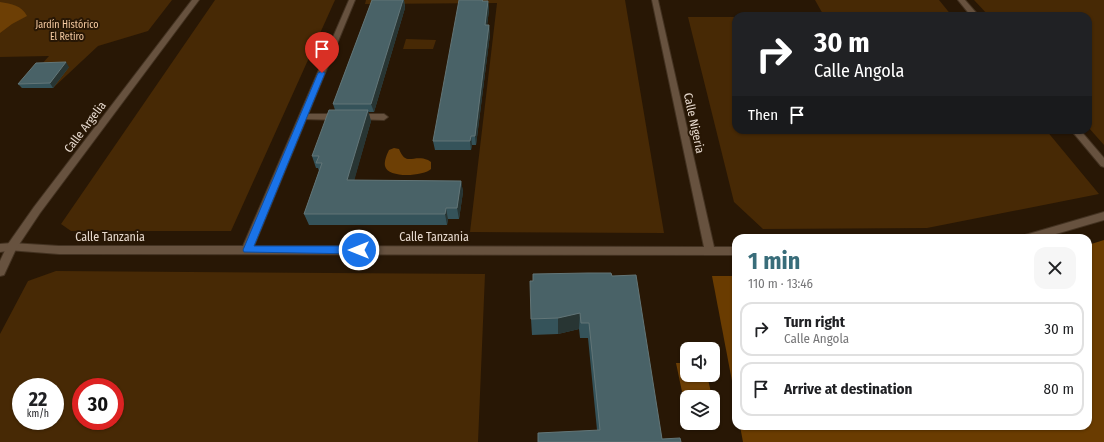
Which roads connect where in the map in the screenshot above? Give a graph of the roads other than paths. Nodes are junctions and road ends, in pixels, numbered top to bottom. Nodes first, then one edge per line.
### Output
1 (196, 0) edge
2 (352, 0) edge
3 (655, 0) edge
4 (961, 0) edge
5 (972, 12) edge
6 (303, 117) junction
7 (384, 117) dead end
8 (1078, 134) edge
9 (1104, 164) edge
10 (1104, 216) edge
11 (1043, 234) edge
12 (12, 247) junction
13 (0, 248) edge
14 (247, 250) junction
15 (710, 250) junction
16 (732, 250) edge
17 (0, 272) edge

1 - 12 street, Calle Argelia
2 - 6 street
3 - 15 street, Calle Nigeria
4 - 5 street
6 - 7 street
6 - 14 street
8 - 9 street
10 - 11 street
12 - 13 street, Calle Tanzania
12 - 14 street, Calle Tanzania
12 - 17 street, Calle Argelia
14 - 15 street, Calle Tanzania
15 - 16 street, Calle Tanzania

